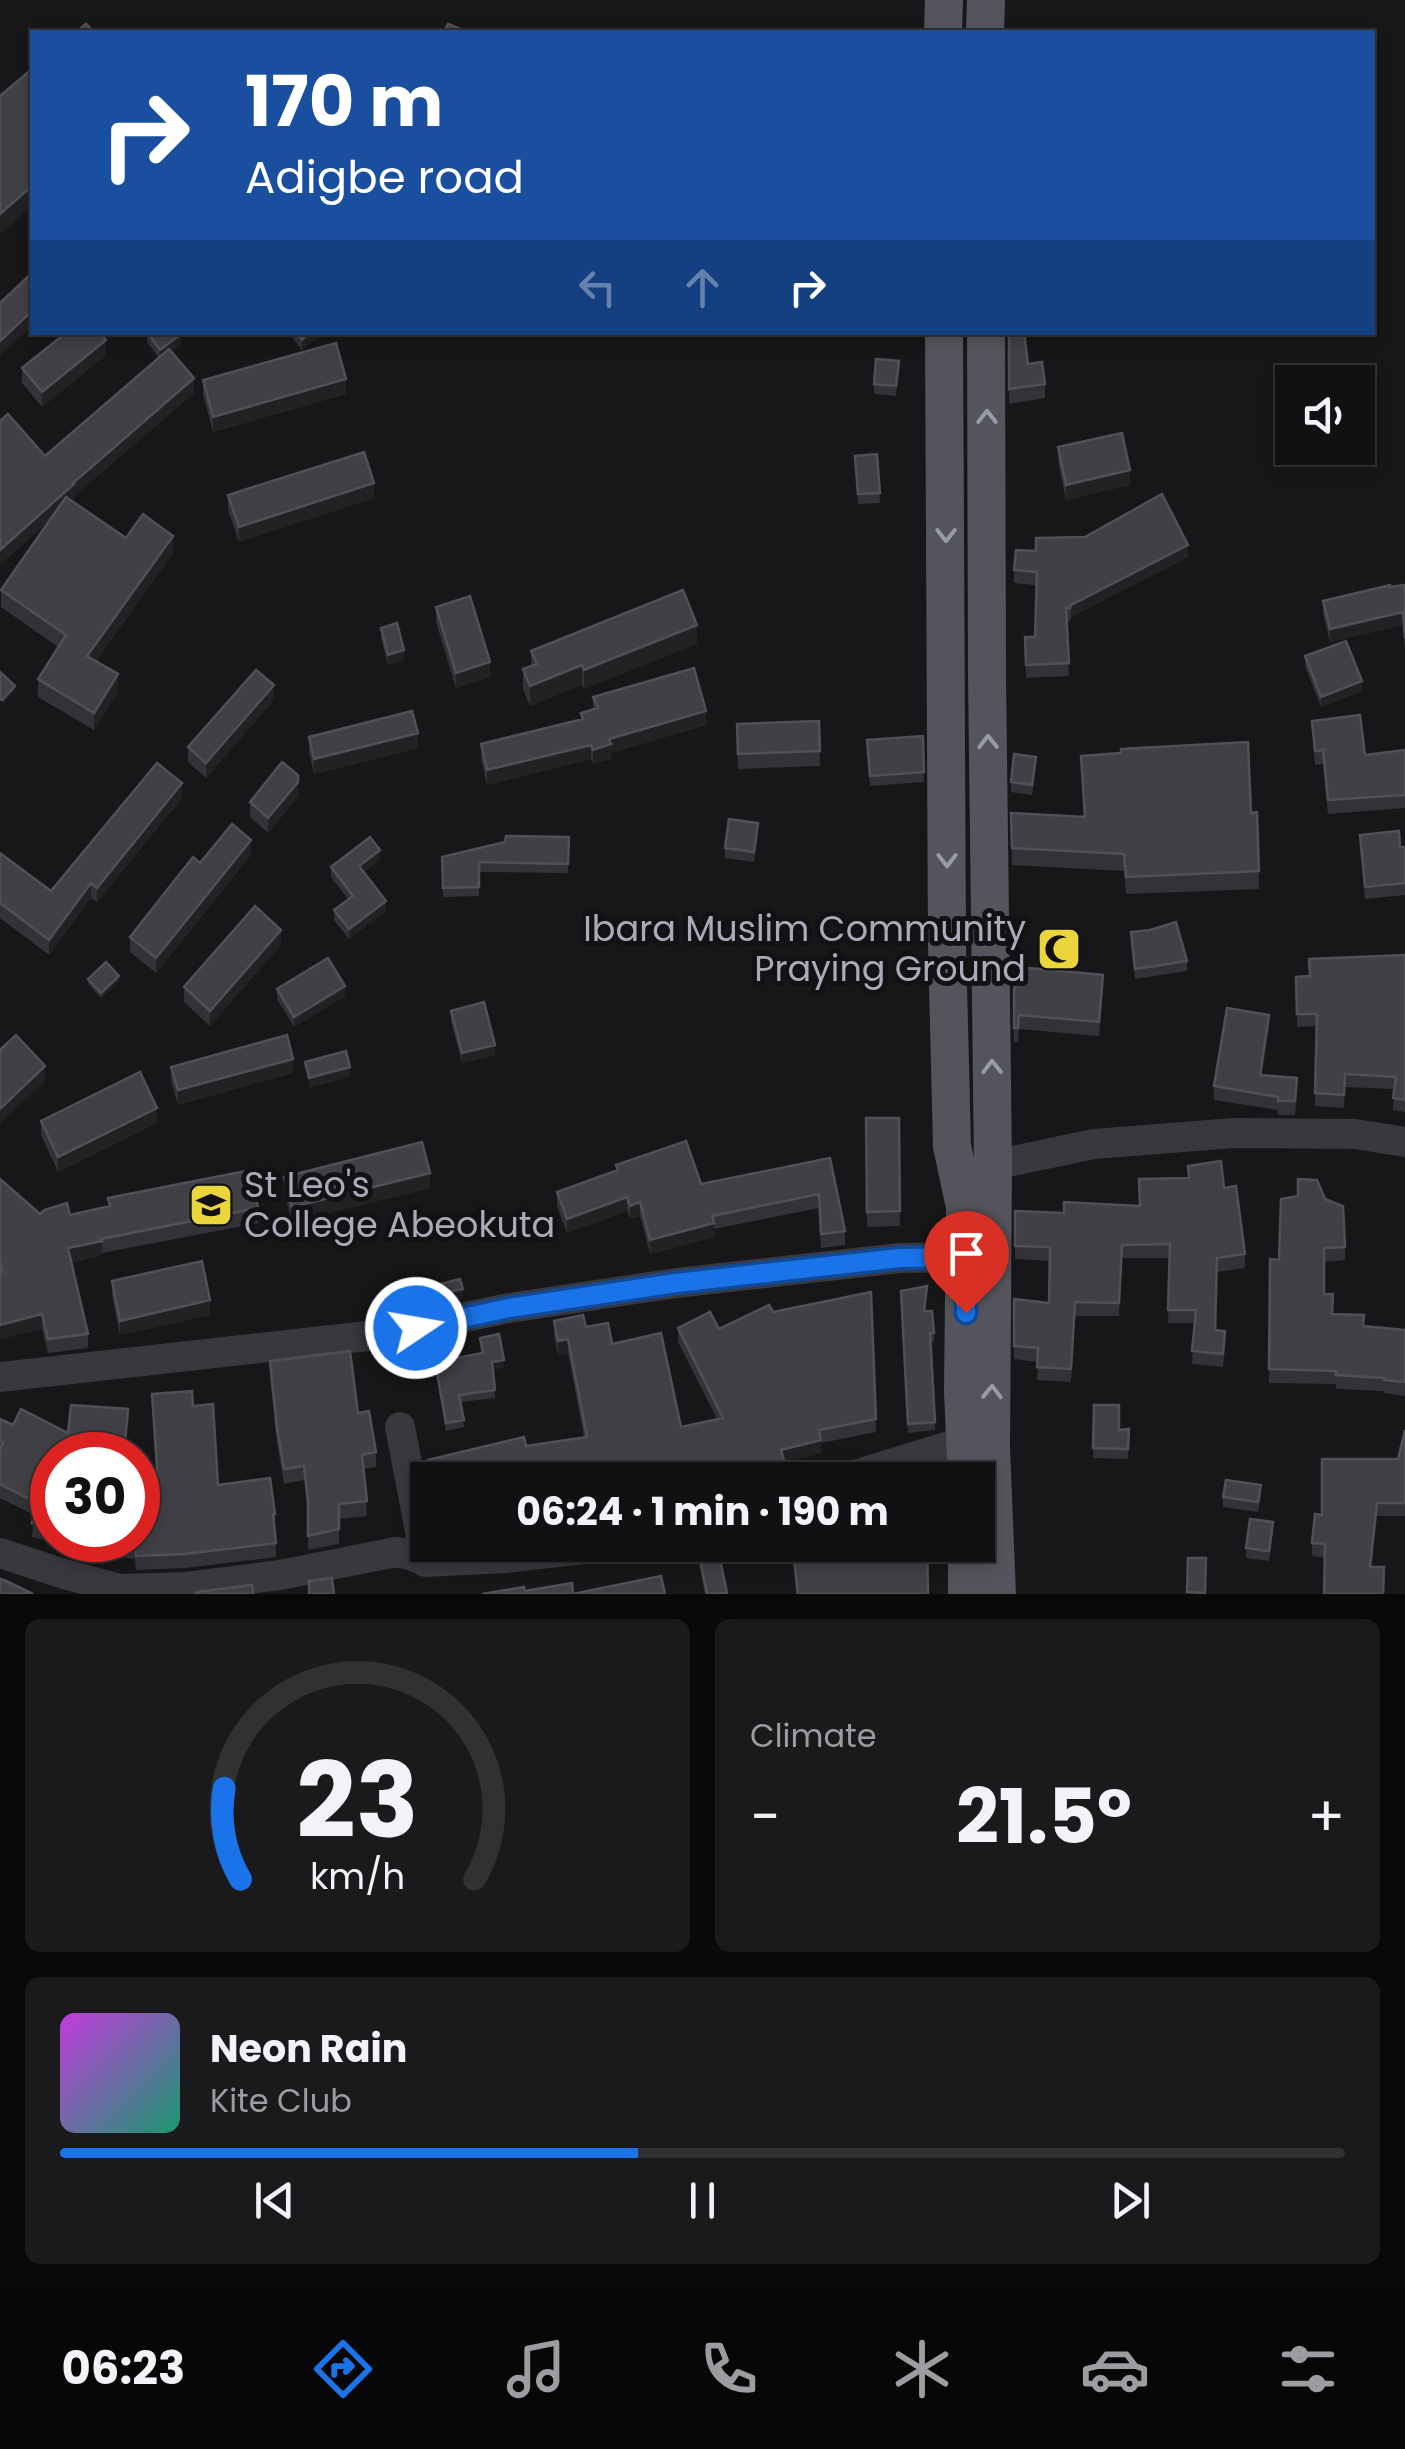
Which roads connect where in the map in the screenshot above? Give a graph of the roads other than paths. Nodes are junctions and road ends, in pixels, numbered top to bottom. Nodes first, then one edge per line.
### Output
1 (944, 0) edge
2 (986, 0) edge
3 (943, 30) edge
4 (985, 30) edge
5 (944, 335) edge
6 (986, 335) edge
7 (1405, 1142) edge
8 (993, 1165) junction
9 (965, 1257) junction
10 (0, 1376) edge
11 (400, 1427) dead end
12 (965, 1441) junction
13 (897, 1462) edge
14 (966, 1462) edge
15 (410, 1479) edge
16 (0, 1553) edge
17 (410, 1554) edge
18 (967, 1562) edge
19 (966, 1594) edge
20 (997, 1594) edge

1 - 3 main road
2 - 4 main road
5 -> 9 main road
8 -> 6 main road
7 - 8 street
20 -> 8 main road
9 - 10 street
9 - 12 main road
11 - 15 street
12 - 13 street
12 - 14 main road
16 - 17 street
18 - 19 main road

